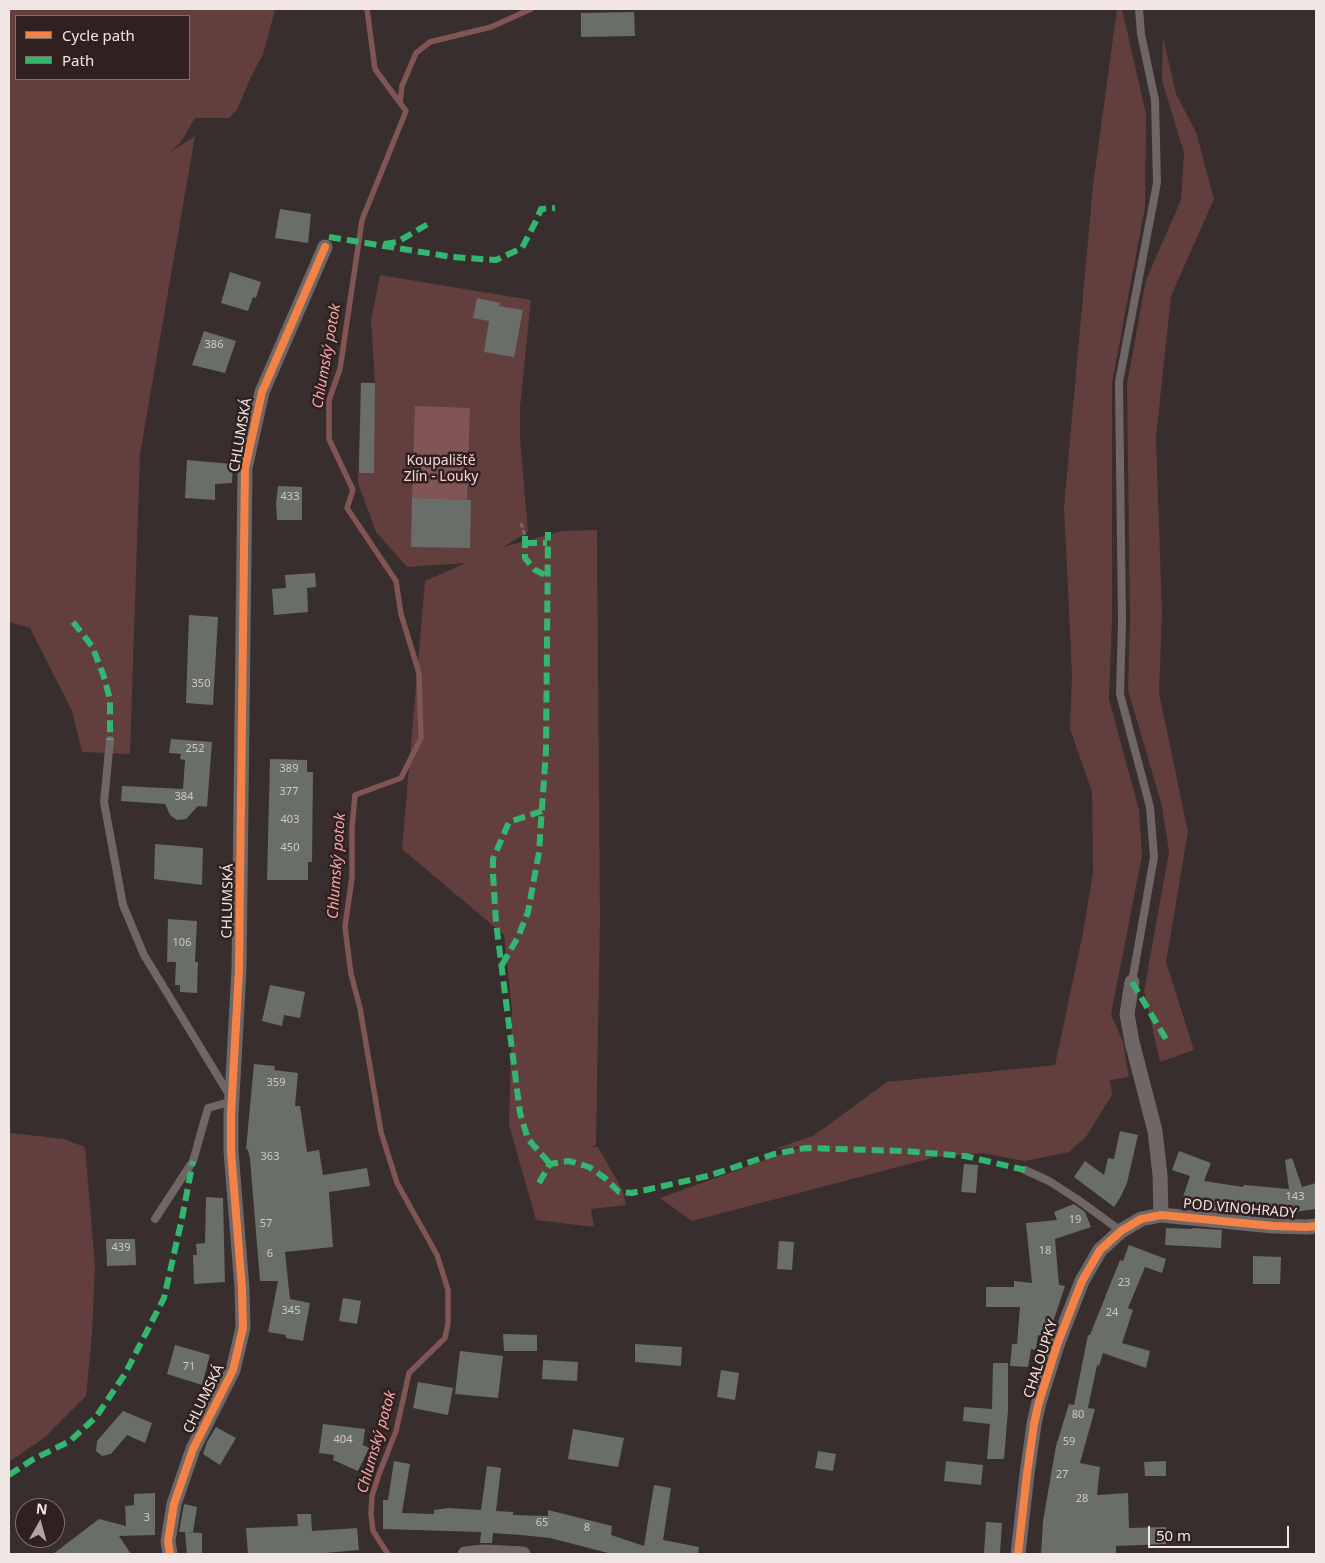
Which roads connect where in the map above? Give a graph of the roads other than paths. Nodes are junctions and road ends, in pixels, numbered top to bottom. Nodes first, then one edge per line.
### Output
1 (1139, 9) edge
2 (325, 247) dead end
3 (110, 740) dead end
4 (1132, 982) joint
5 (233, 1102) junction
6 (1025, 1170) dead end
7 (1161, 1216) junction
8 (155, 1219) dead end
9 (1316, 1226) edge
10 (1120, 1231) junction
11 (170, 1554) edge
12 (465, 1554) edge
13 (523, 1554) edge
14 (1018, 1554) edge

1 - 4 lane
2 - 5 street, CHLUMSKÁ
3 - 5 lane
4 - 7 street
5 - 8 lane
5 - 11 street, CHLUMSKÁ
6 - 10 lane
7 - 9 street, POD VINOHRADY
7 - 10 street, CHALOUPKY
10 - 14 street, CHALOUPKY
12 - 13 street

